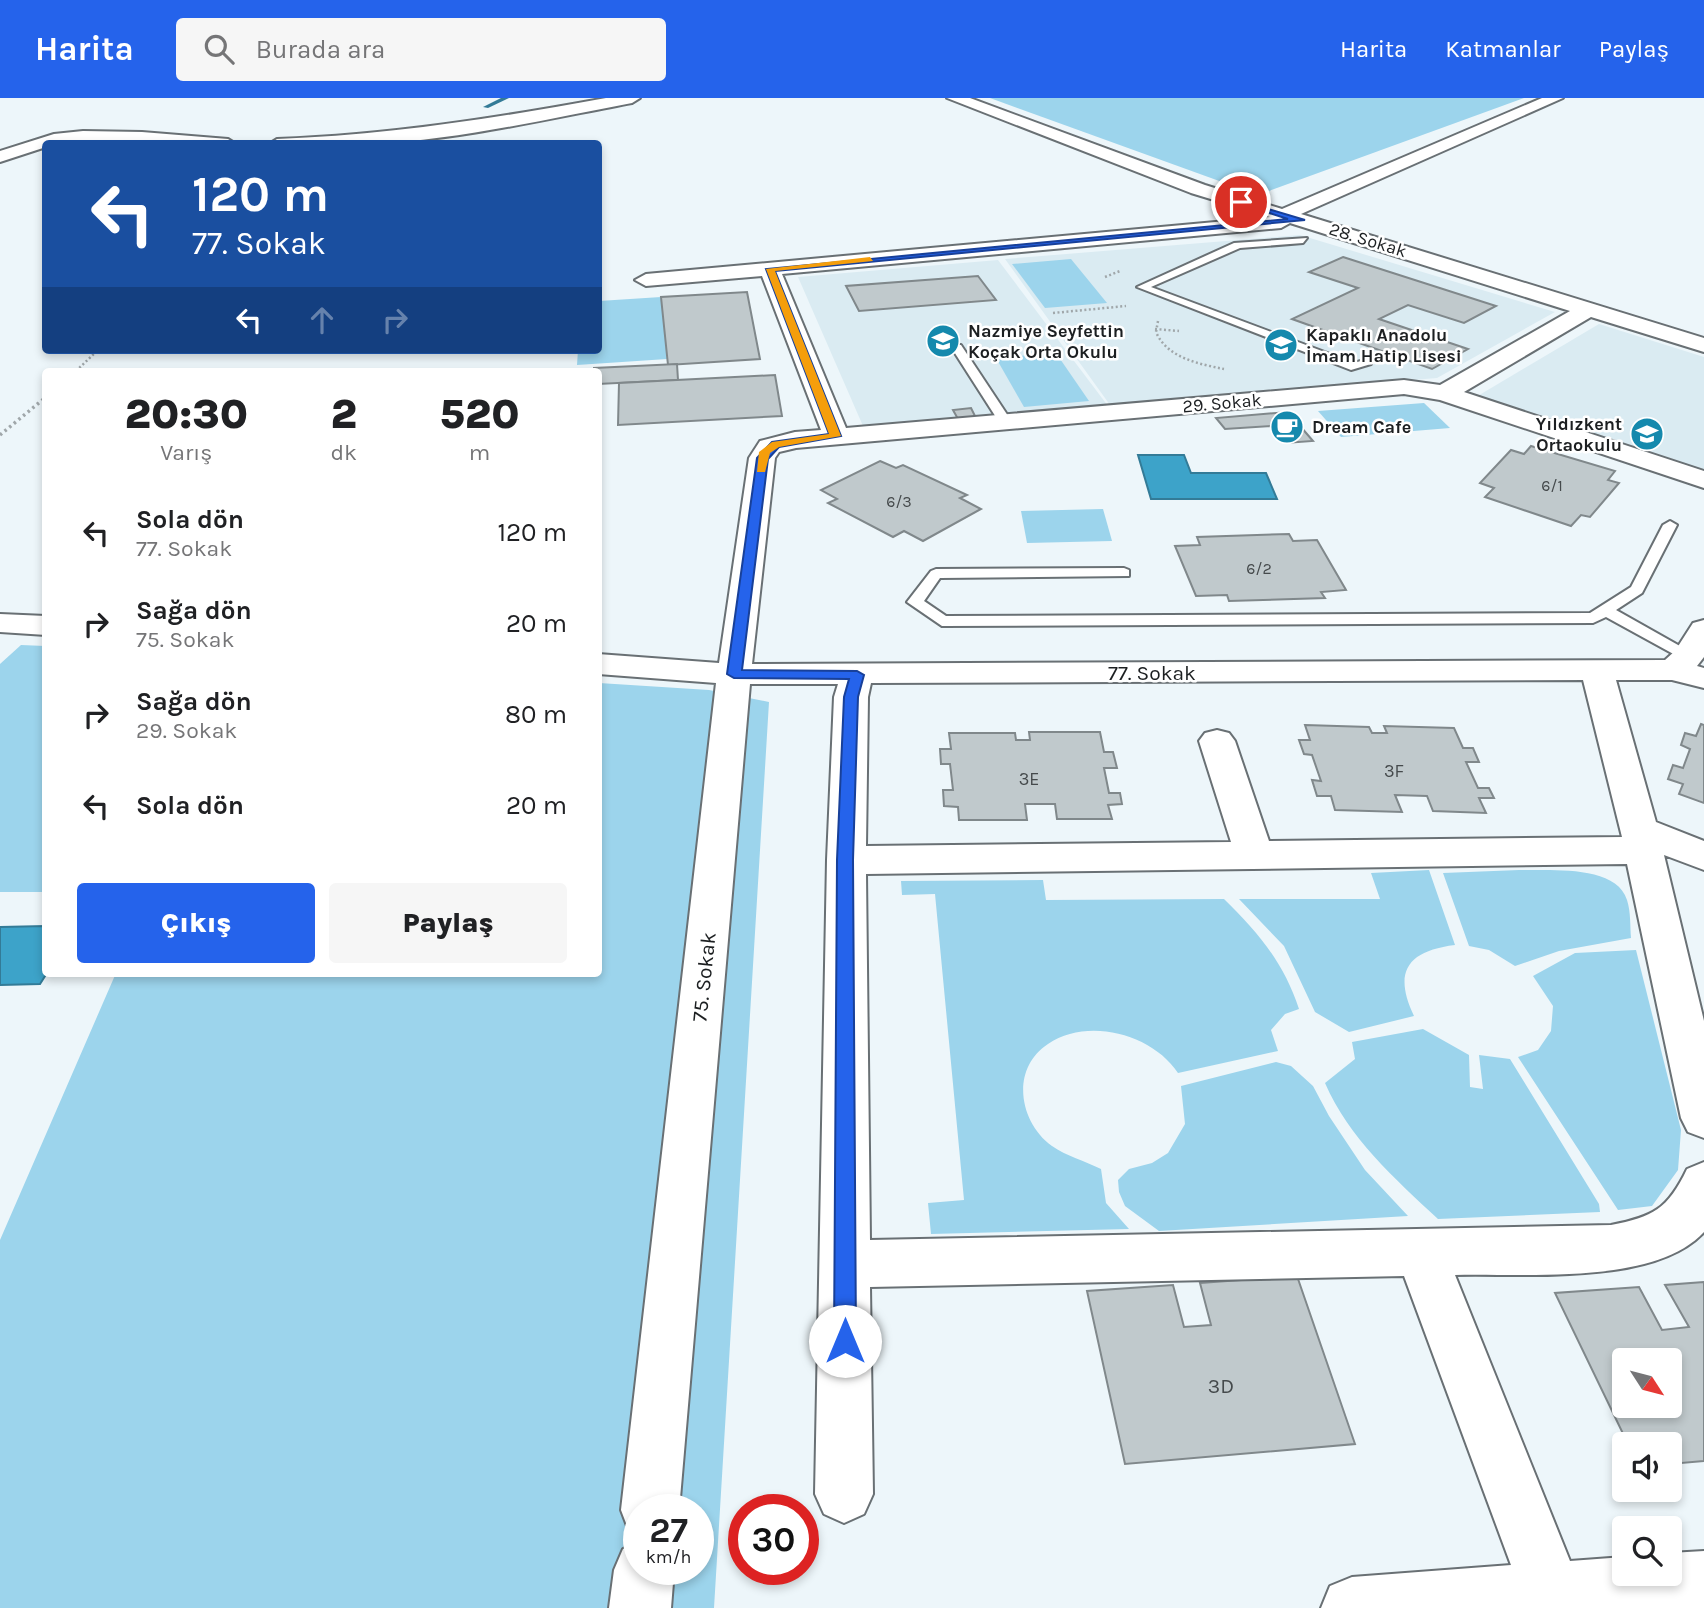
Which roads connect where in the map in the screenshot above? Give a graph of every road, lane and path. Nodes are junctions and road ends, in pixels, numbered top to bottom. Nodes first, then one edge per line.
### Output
1 (632, 98) edge
2 (955, 98) edge
3 (1555, 98) edge
4 (42, 140) edge
5 (43, 140) edge
6 (123, 140) edge
7 (357, 140) edge
8 (0, 157) edge
9 (1296, 225) junction
10 (1233, 226) junction
11 (1254, 244) junction
12 (770, 269) junction
13 (1124, 270) dead end
14 (1105, 277) dead end
15 (646, 280) dead end
16 (1182, 302) junction
17 (1589, 309) junction
18 (1053, 313) dead end
19 (1704, 345) edge
20 (957, 347) dead end
21 (94, 354) edge
22 (1367, 361) dead end
23 (79, 368) edge
24 (1233, 371) dead end
25 (1444, 393) junction
26 (42, 400) edge
27 (1006, 422) junction
28 (0, 435) edge
29 (836, 436) junction
30 (769, 447) joint
31 (1704, 480) edge
32 (1670, 525) dead end
33 (1125, 573) dead end
34 (1605, 610) junction
35 (0, 623) edge
36 (42, 626) edge
37 (1692, 659) edge
38 (602, 664) edge
39 (1597, 670) junction
40 (734, 674) junction
41 (857, 675) junction
42 (1217, 741) dead end
43 (1641, 840) junction
44 (1255, 856) junction
45 (1704, 856) edge
46 (845, 860) junction
47 (1704, 1118) edge
48 (1704, 1184) edge
49 (1420, 1251) junction
50 (845, 1264) junction
51 (652, 1494) edge
52 (844, 1494) dead end
53 (1704, 1581) edge
54 (642, 1585) edge
55 (1555, 1601) edge
56 (640, 1608) edge
57 (1352, 1608) edge

1 - 7 street
2 - 9 street, 28. Sokak
3 - 9 street
4 - 8 street
5 - 6 street
9 - 10 street
9 - 11 lane
9 - 17 street, 28. Sokak
10 - 11 lane
10 - 12 street
11 - 16 lane
12 - 15 street
12 - 29 street
13 - 14 path
16 - 18 path
16 - 22 lane
16 - 24 path
17 - 19 street, 28. Sokak
17 - 25 street
20 - 27 lane
21 - 23 path
25 - 27 street, 29. Sokak
25 - 31 street, 29. Sokak
26 - 28 path
27 - 29 street, 29. Sokak
29 - 30 street, 29. Sokak
30 - 40 street, 75. Sokak
32 - 34 lane
33 - 34 lane
34 - 37 lane
35 - 36 street
37 - 39 street, 77. Sokak
38 - 40 street, 77. Sokak
39 - 41 street, 77. Sokak
39 - 43 street
40 - 41 street, 77. Sokak
40 - 51 street, 75. Sokak
41 - 46 street
42 - 44 street
43 - 44 street
43 - 45 street
43 - 47 street
44 - 46 street
46 - 50 street
48 - 49 street
49 - 50 street
49 - 55 street
50 - 52 street
53 - 55 street
54 - 56 street
55 - 57 street

